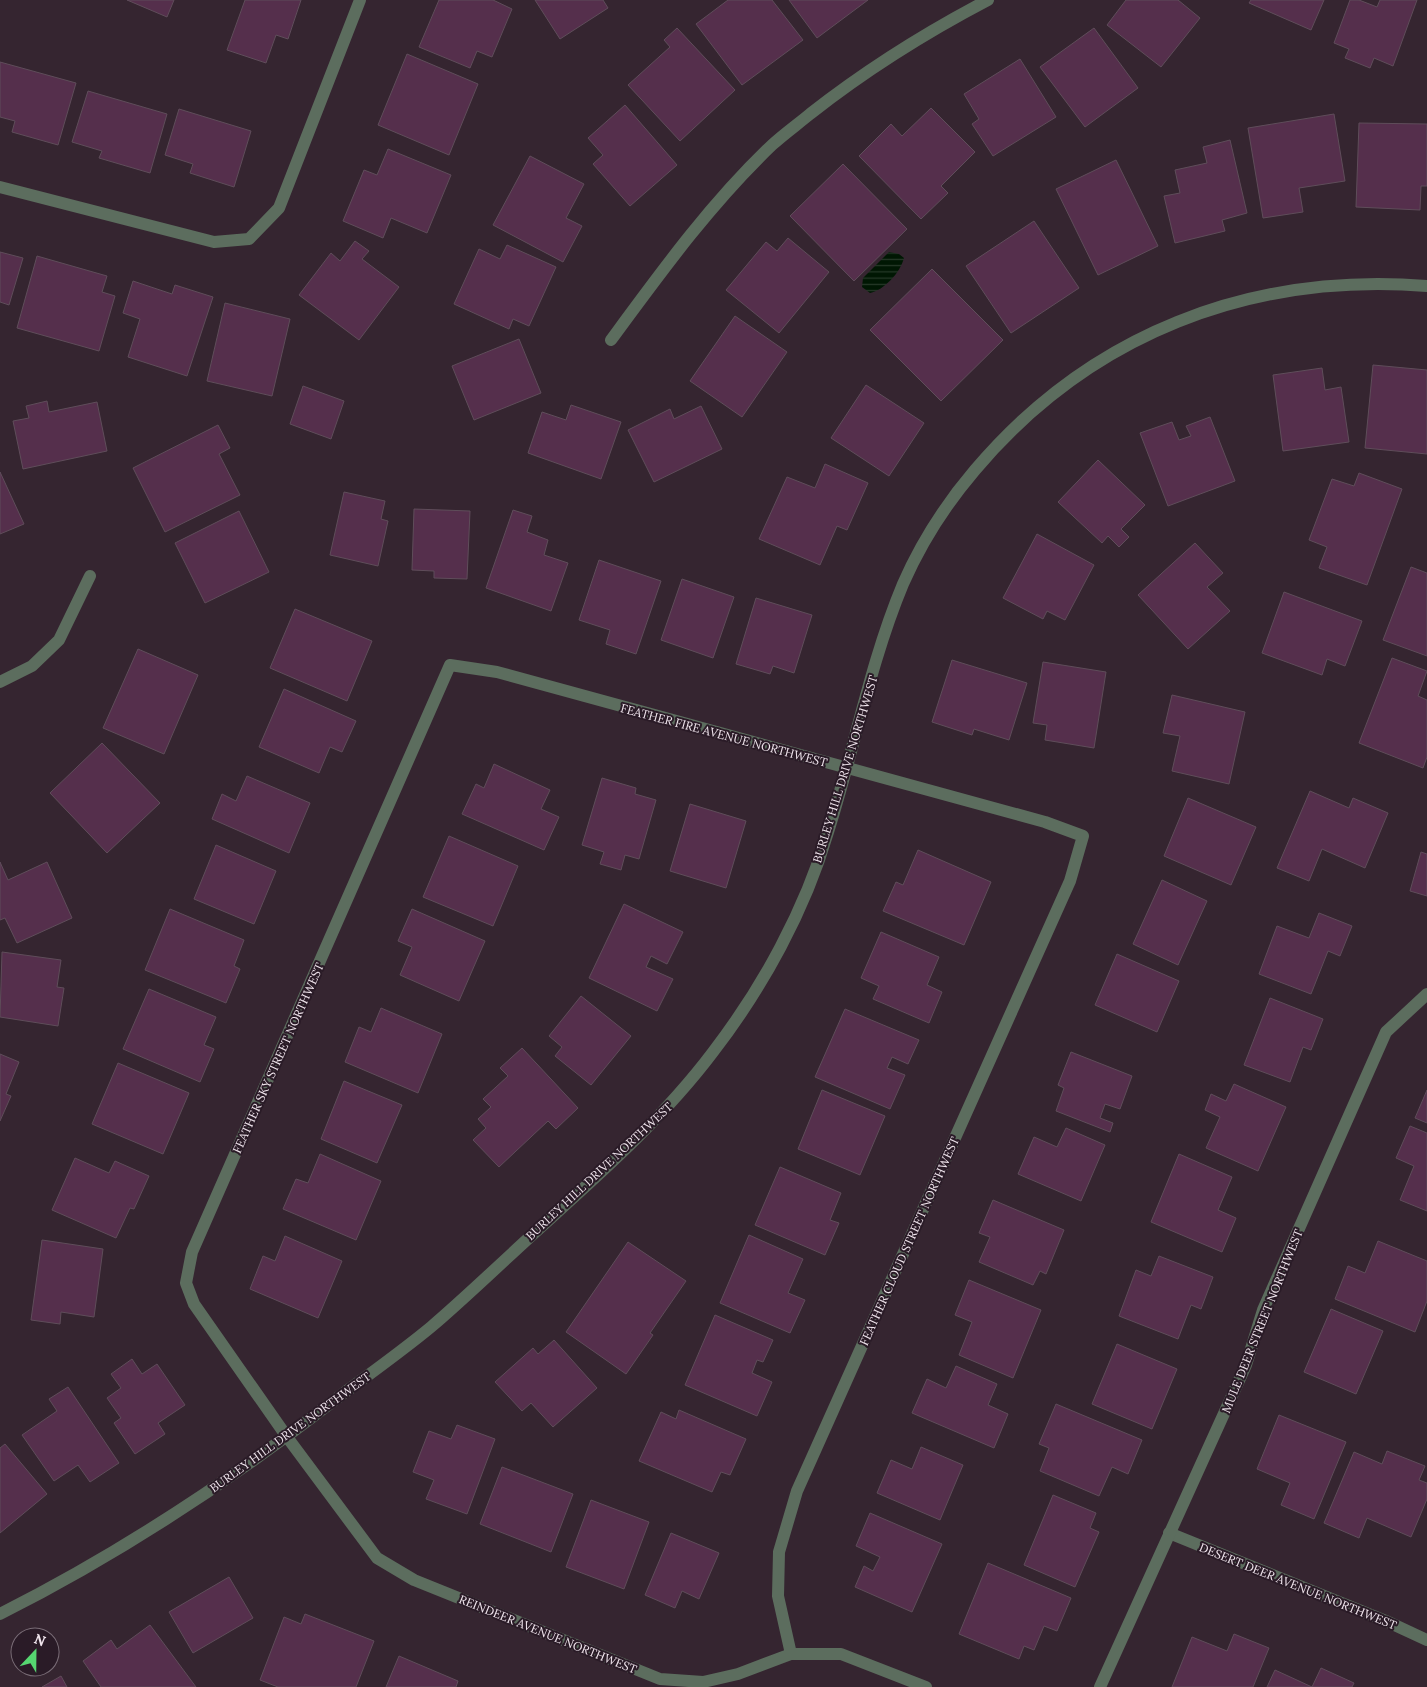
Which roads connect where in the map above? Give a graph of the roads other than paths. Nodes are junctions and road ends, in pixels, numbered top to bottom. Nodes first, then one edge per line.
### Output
1 (360, 0) edge
2 (988, 0) edge
3 (0, 187) edge
4 (1427, 286) edge
5 (611, 340) dead end
6 (90, 576) dead end
7 (450, 665) joint
8 (0, 682) edge
9 (847, 768) junction
10 (1083, 836) joint
11 (1427, 994) edge
12 (287, 1437) junction
13 (1169, 1533) junction
14 (0, 1614) edge
15 (1427, 1640) edge
16 (790, 1654) junction
17 (926, 1687) edge
18 (1100, 1687) edge

1 - 3 street
2 - 5 street
4 - 9 street, BURLEY HILL DRIVE NORTHWEST
6 - 8 street
7 - 9 street, FEATHER FIRE AVENUE NORTHWEST
7 - 12 street, FEATHER SKY STREET NORTHWEST
9 - 10 street, FEATHER FIRE AVENUE NORTHWEST
9 - 12 street, BURLEY HILL DRIVE NORTHWEST
10 - 16 street, FEATHER CLOUD STREET NORTHWEST
11 - 13 street, MULE DEER STREET NORTHWEST
12 - 14 street, BURLEY HILL DRIVE NORTHWEST
12 - 16 street, REINDEER AVENUE NORTHWEST
13 - 15 street, DESERT DEER AVENUE NORTHWEST
13 - 18 street, MULE DEER STREET NORTHWEST
16 - 17 street, REINDEER AVENUE NORTHWEST

